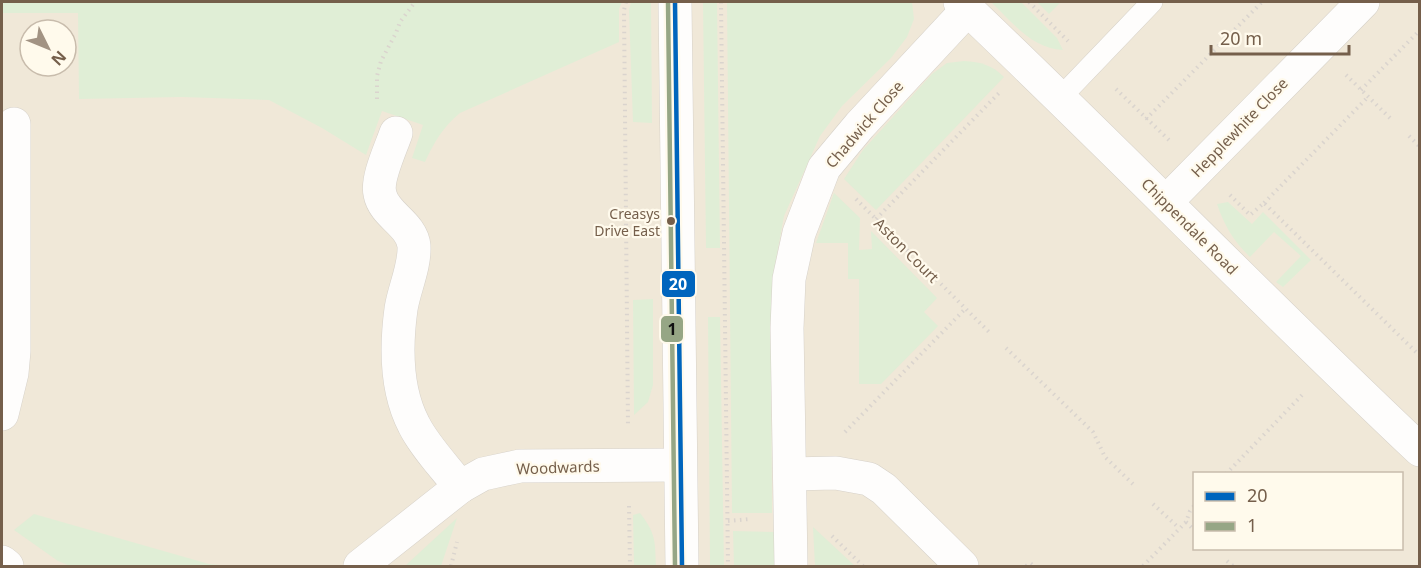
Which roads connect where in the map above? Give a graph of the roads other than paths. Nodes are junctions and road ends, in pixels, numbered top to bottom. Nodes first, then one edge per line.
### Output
1 (675, 2) edge
2 (1152, 2) edge
3 (1363, 2) edge
4 (964, 5) edge
5 (1060, 98) junction
6 (14, 124) dead end
7 (396, 133) road end
8 (1166, 202) junction
9 (7, 247) edge
10 (2, 414) edge
11 (1419, 450) edge
12 (681, 465) junction
13 (790, 474) junction
14 (460, 487) junction
15 (2, 562) edge
16 (8, 567) edge
17 (360, 567) edge
18 (682, 567) edge
19 (791, 567) edge
20 (962, 567) edge

1 - 12 street
2 - 5 lane
3 - 8 street, Hepplewhite Close
4 - 5 street, Chippendale Road
4 - 13 street, Chadwick Close
5 - 8 street, Chippendale Road
6 - 9 street
7 - 14 street
8 - 11 street, Chippendale Road
9 - 10 street
12 - 14 street, Woodwards
12 - 18 street
13 - 19 street, Chadwick Close
13 - 20 street
14 - 17 street, Woodwards
15 - 16 street

